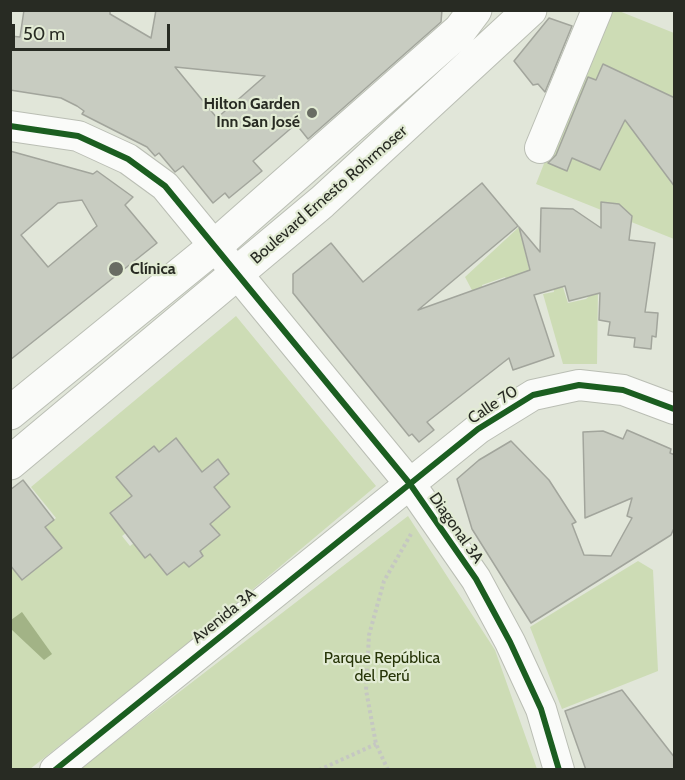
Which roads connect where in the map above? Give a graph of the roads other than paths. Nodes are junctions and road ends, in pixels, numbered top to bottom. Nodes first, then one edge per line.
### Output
1 (530, 10) edge
2 (597, 10) edge
3 (465, 17) edge
4 (10, 126) edge
5 (540, 148) dead end
6 (215, 246) junction
7 (238, 275) junction
8 (675, 409) edge
9 (10, 413) edge
10 (10, 463) edge
11 (410, 484) junction
12 (55, 770) edge
13 (559, 770) edge

1 - 7 main road, Boulevard Ernesto Rohrmoser
2 - 5 street
3 - 6 main road
4 - 6 street, Diagonal 3A
6 - 7 street, Diagonal 3A
6 - 9 main road
7 - 10 main road, Boulevard Ernesto Rohrmoser
7 - 11 street, Diagonal 3A
8 - 11 street, Calle 70
11 - 12 street, Avenida 3A
11 - 13 street, Diagonal 3A

